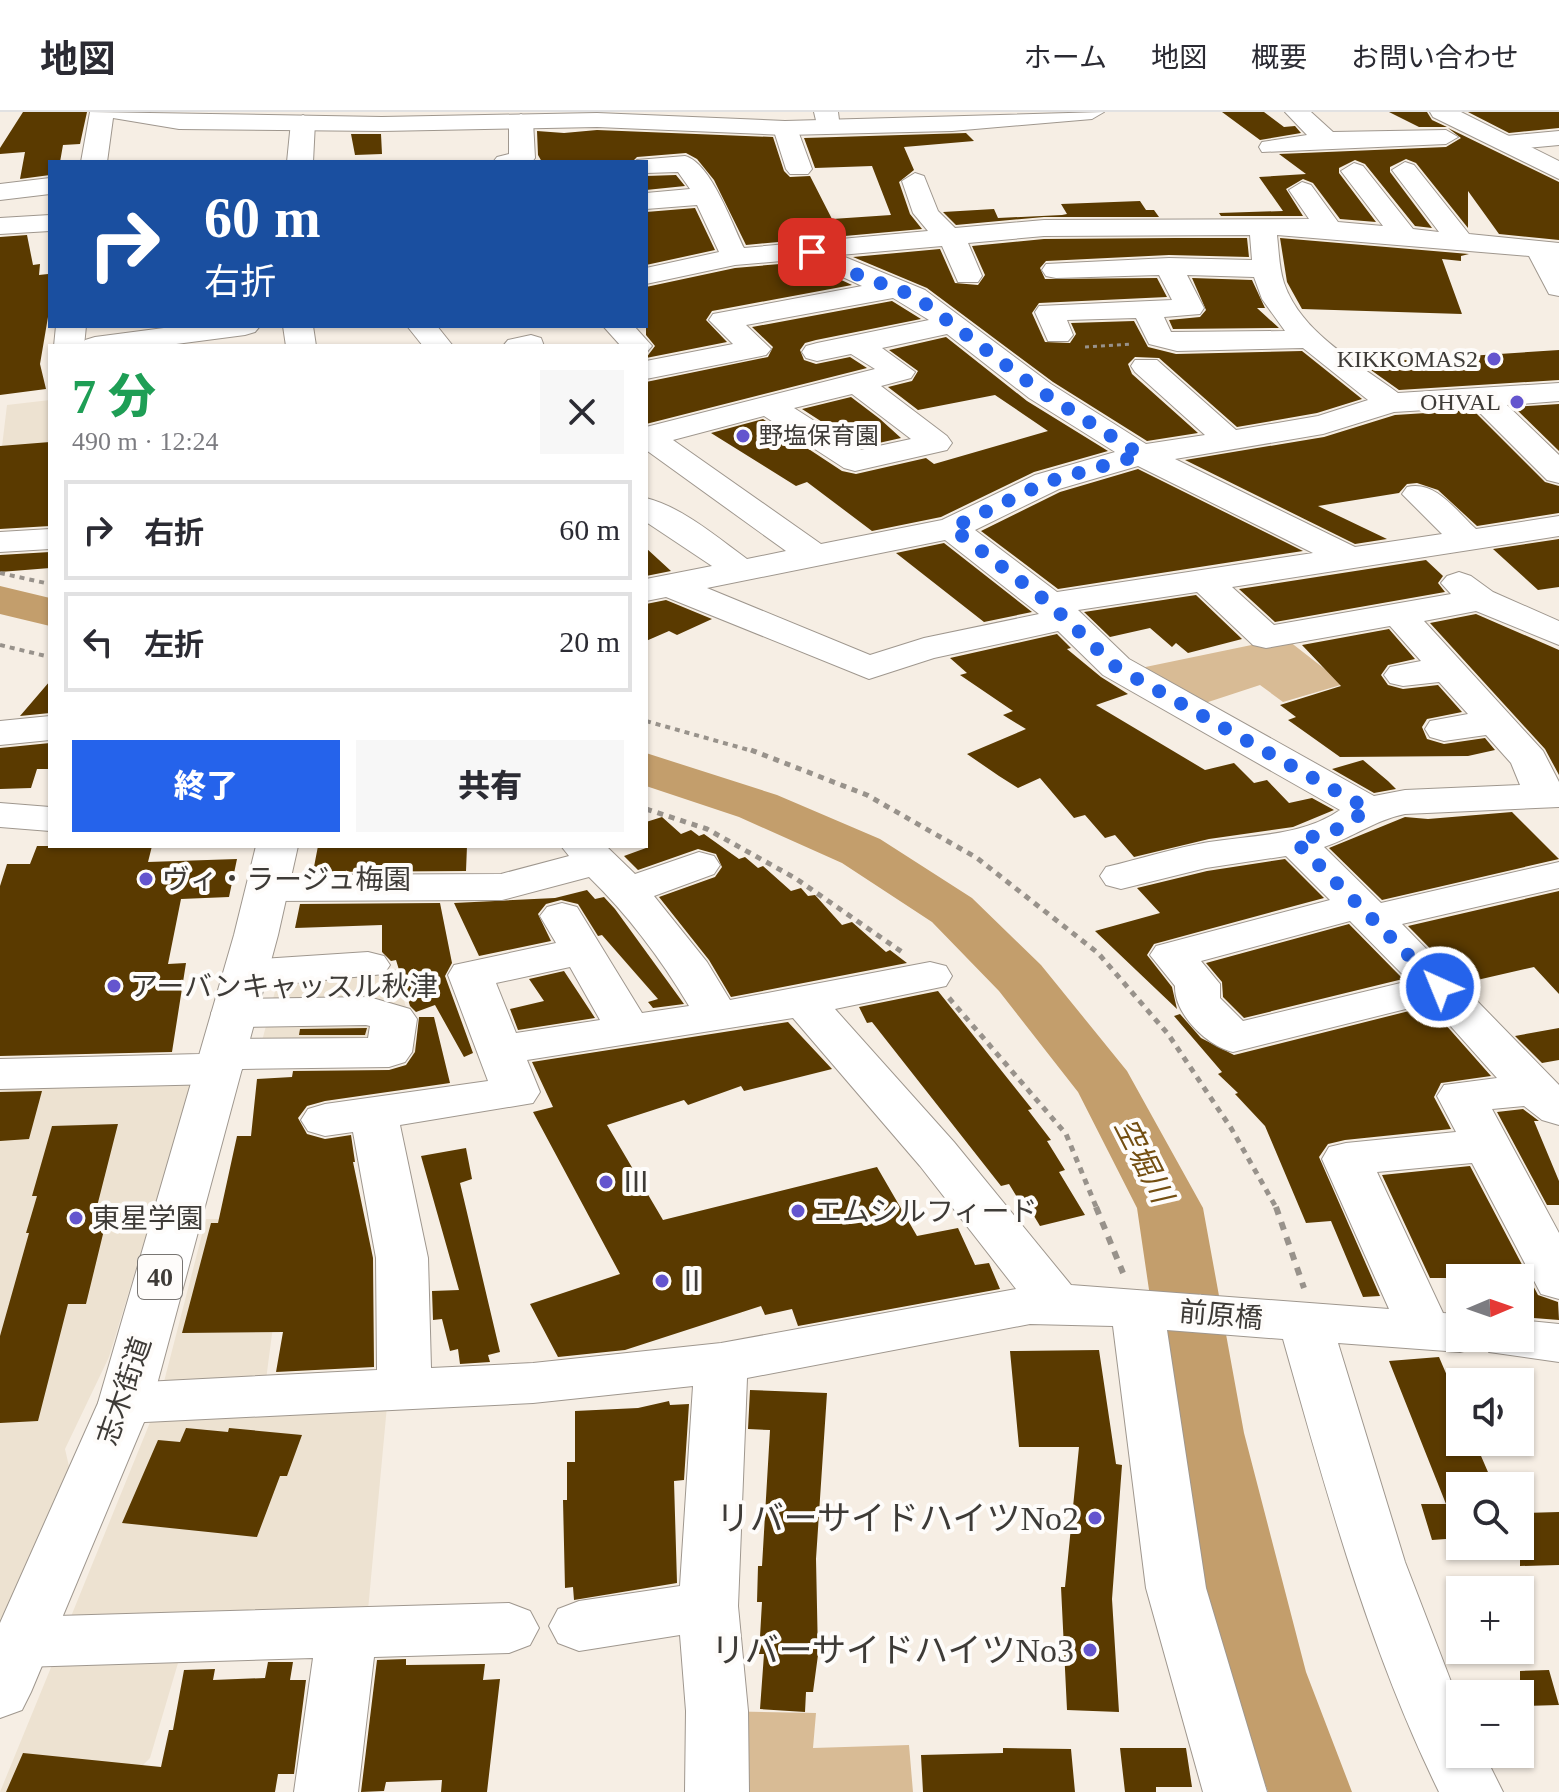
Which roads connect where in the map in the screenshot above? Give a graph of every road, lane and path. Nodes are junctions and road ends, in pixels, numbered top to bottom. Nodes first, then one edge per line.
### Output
1 (102, 112) edge
2 (117, 112) edge
3 (1092, 112) edge
4 (1297, 112) edge
5 (1442, 112) edge
6 (686, 118) edge
7 (827, 120) edge
8 (521, 121) junction
9 (303, 122) junction
10 (650, 122) junction
11 (785, 128) junction
12 (1446, 137) dead end
13 (1559, 138) edge
14 (1327, 140) junction
15 (1506, 143) junction
16 (1271, 147) dead end
17 (94, 160) edge
18 (300, 160) edge
19 (519, 160) edge
20 (658, 164) edge
21 (1556, 167) edge
22 (799, 169) dead end
23 (1405, 170) dead end
24 (1354, 171) dead end
25 (915, 181) dead end
26 (48, 186) edge
27 (1302, 190) dead end
28 (0, 192) edge
29 (705, 196) junction
30 (648, 201) edge
31 (48, 223) edge
32 (1262, 225) junction
33 (0, 226) edge
34 (1329, 229) junction
35 (1403, 234) junction
36 (947, 237) junction
37 (1459, 239) junction
38 (1549, 250) edge
39 (812, 252) junction
40 (735, 257) junction
41 (1169, 266) junction
42 (1268, 269) junction
43 (1056, 270) dead end
44 (858, 275) junction
45 (648, 276) edge
46 (968, 276) dead end
47 (897, 288) junction
48 (1559, 288) edge
49 (783, 290) dead end
50 (1146, 309) junction
51 (1053, 323) dead end
52 (950, 325) junction
53 (239, 328) edge
54 (424, 328) edge
55 (620, 328) edge
56 (209, 338) edge
57 (1311, 339) junction
58 (124, 344) edge
59 (436, 344) edge
60 (633, 344) edge
61 (856, 344) junction
62 (817, 352) dead end
63 (648, 360) edge
64 (1146, 366) dead end
65 (859, 384) junction
66 (1559, 392) edge
67 (1479, 395) junction
68 (1391, 403) junction
69 (769, 406) junction
70 (648, 437) edge
71 (648, 438) edge
72 (1230, 441) junction
73 (1141, 455) junction
74 (1559, 473) edge
75 (1419, 494) dead end
76 (648, 509) edge
77 (1559, 526) edge
78 (952, 528) junction
79 (48, 539) edge
80 (1468, 540) junction
81 (0, 542) edge
82 (1417, 548) junction
83 (817, 557) junction
84 (1348, 557) junction
85 (739, 570) junction
86 (0, 573) edge
87 (1202, 578) junction
88 (48, 584) edge
89 (658, 587) edge
90 (1559, 601) edge
91 (1492, 605) junction
92 (1058, 611) junction
93 (1398, 614) junction
94 (1559, 634) edge
95 (0, 645) edge
96 (48, 657) edge
97 (1449, 669) junction
98 (1403, 675) dead end
99 (648, 722) edge
100 (1498, 722) junction
101 (48, 728) edge
102 (1444, 729) dead end
103 (0, 733) edge
104 (1551, 794) edge
105 (1368, 809) junction
106 (648, 810) edge
107 (0, 815) edge
108 (48, 819) edge
109 (1296, 842) junction
110 (589, 854) edge
111 (699, 865) dead end
112 (272, 867) edge
113 (1559, 875) edge
114 (1121, 876) dead end
115 (628, 891) junction
116 (1367, 912) junction
117 (368, 965) dead end
118 (930, 976) junction
119 (1440, 987) junction
120 (804, 1002) junction
121 (369, 1011) dead end
122 (717, 1015) junction
123 (230, 1027) junction
124 (628, 1028) junction
125 (500, 1050) junction
126 (0, 1074) edge
127 (1546, 1099) edge
128 (373, 1112) junction
129 (325, 1120) dead end
130 (1484, 1146) junction
131 (1559, 1281) edge
132 (1056, 1303) junction
133 (1137, 1308) junction
134 (1310, 1323) junction
135 (1443, 1332) edge
136 (1534, 1341) edge
137 (1559, 1343) edge
138 (721, 1363) junction
139 (404, 1388) junction
140 (125, 1403) junction
141 (708, 1606) junction
142 (579, 1626) dead end
143 (509, 1628) dead end
144 (347, 1633) junction
145 (11, 1667) edge
146 (326, 1792) edge
147 (717, 1792) edge
148 (1235, 1792) edge
149 (1471, 1792) edge

1 - 17 street
2 - 9 street
3 - 7 street
4 - 14 street
5 - 15 street
6 - 10 street
6 - 11 street
7 - 11 street
8 - 9 street
8 - 10 street
8 - 19 street
9 - 18 street
10 - 20 street
11 - 22 street
12 - 14 street
13 - 15 street
14 - 16 street
15 - 21 street
20 - 29 street
23 - 37 street
24 - 35 street
25 - 36 street
26 - 28 street
27 - 34 street
29 - 30 street
29 - 40 street
31 - 33 street
32 - 34 street
32 - 36 street
32 - 42 street
34 - 35 street
35 - 37 street
36 - 39 street
36 - 46 street
37 - 38 street
38 - 48 street
39 - 40 street
39 - 44 street
40 - 45 street
41 - 42 street
41 - 43 street
41 - 50 street
42 - 57 street
44 - 47 street
44 - 49 street
47 - 52 street
47 - 63 street
50 - 51 street
50 - 57 street
52 - 61 street
52 - 73 street
53 - 56 street
54 - 59 street
55 - 60 street
56 - 58 street
57 - 68 street
61 - 62 street
61 - 65 street
64 - 72 street
65 - 69 street
65 - 69 street
66 - 67 street
67 - 68 street
67 - 74 street
68 - 72 street
69 - 70 street
71 - 83 street
72 - 73 street
73 - 78 street
73 - 84 street
75 - 80 street
76 - 85 street
77 - 80 street
78 - 83 street
78 - 92 street
79 - 81 street
80 - 82 street
82 - 84 street
82 - 91 street
83 - 85 street
84 - 87 street
85 - 89 street
86 - 88 path
87 - 92 street
87 - 93 street
89 - 92 street
90 - 91 street
91 - 93 street
91 - 94 street
92 - 105 street
93 - 97 street
95 - 96 path
97 - 98 street
97 - 100 street
99 - 134 path
100 - 102 street
100 - 104 street
101 - 103 street
104 - 105 street
105 - 109 street
106 - 118 path
107 - 108 street
109 - 114 street
109 - 116 street
110 - 112 street
110 - 115 street
111 - 115 street
112 - 123 street, 志木街道 / 40
113 - 116 street
115 - 122 street
116 - 119 street
116 - 119 street
117 - 123 street
118 - 120 street
118 - 133 path
119 - 127 street
120 - 122 street
120 - 132 street
121 - 123 street
122 - 124 street
123 - 126 street
123 - 140 street, 志木街道 / 40
124 - 125 street
124 - 125 street
125 - 128 street
127 - 130 street
128 - 129 street
128 - 139 street
130 - 131 street
130 - 135 street
132 - 133 street, 前原橋
132 - 138 street, 前原橋
133 - 134 street, 前原橋
133 - 148 street
134 - 135 street, 前原橋
134 - 149 street
136 - 137 street
138 - 139 street, 前原橋
138 - 141 street
139 - 140 street, 前原橋
140 - 145 street, 志木街道 / 40
141 - 142 street
141 - 147 street
143 - 144 street
144 - 145 street
144 - 146 street

